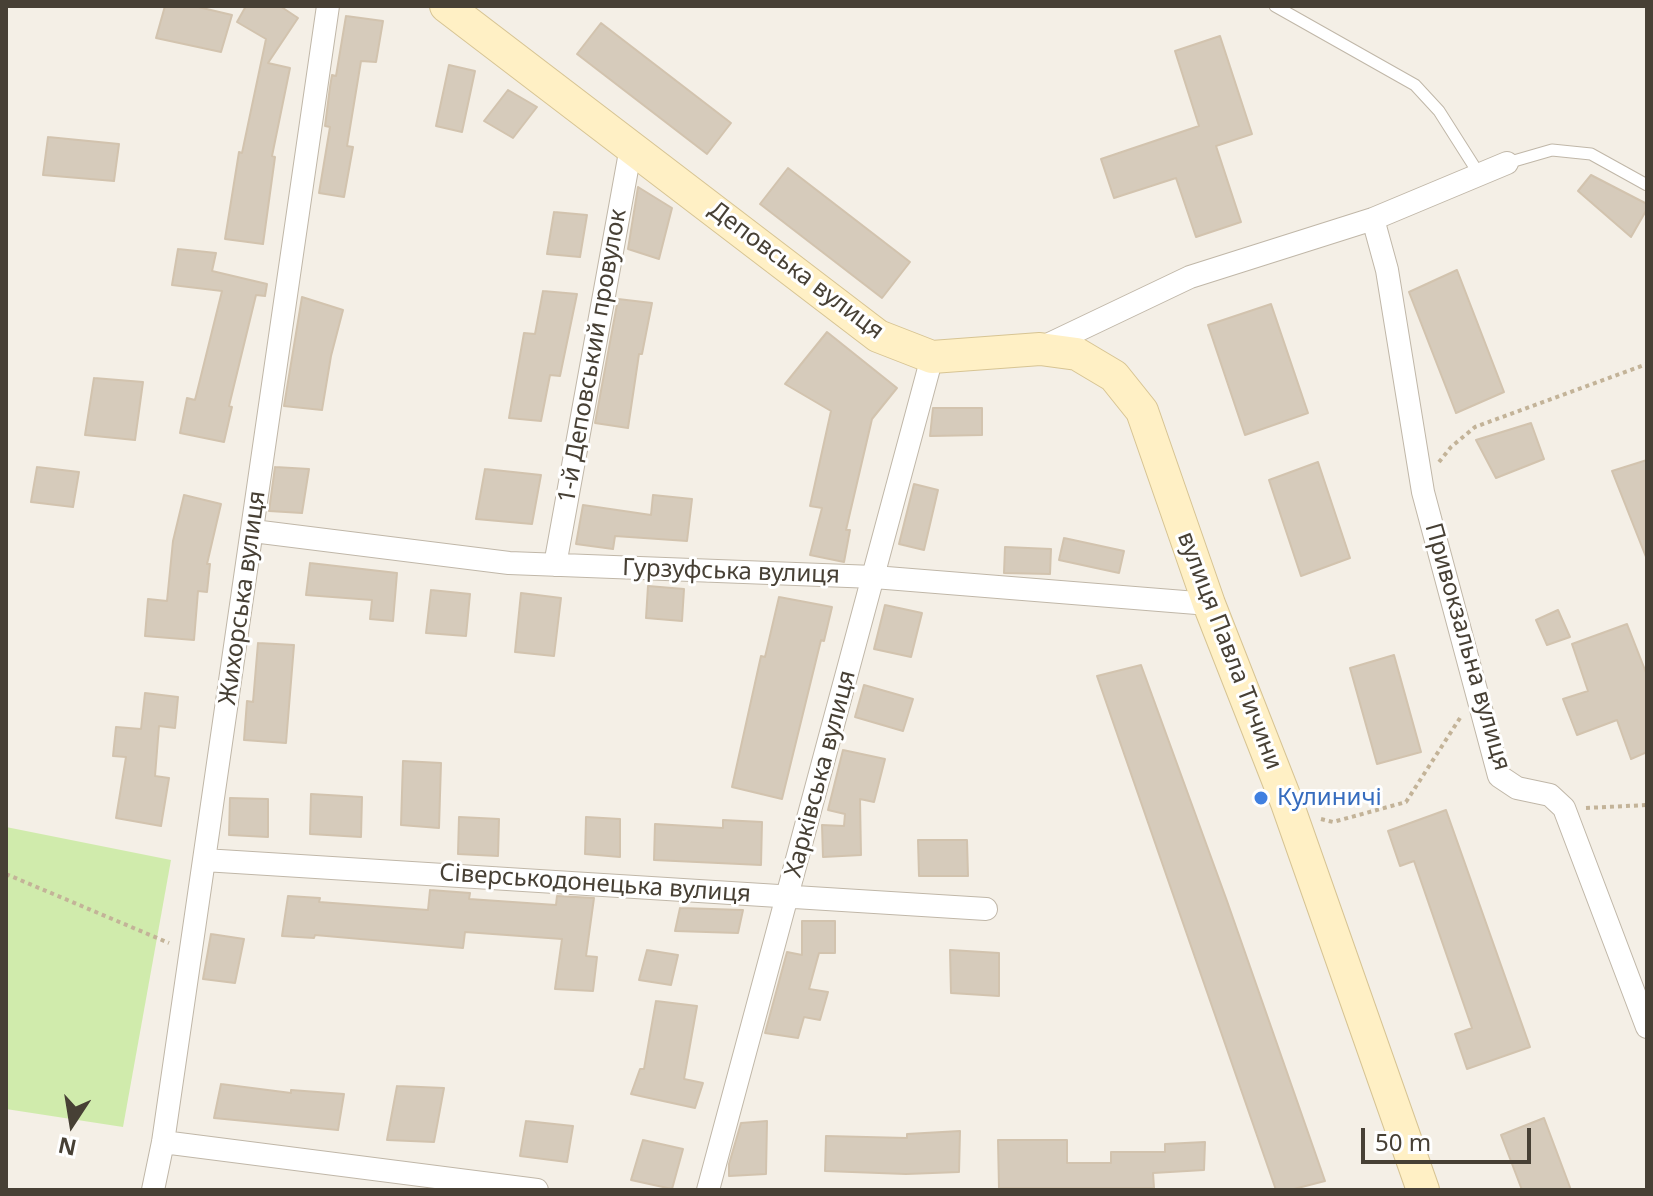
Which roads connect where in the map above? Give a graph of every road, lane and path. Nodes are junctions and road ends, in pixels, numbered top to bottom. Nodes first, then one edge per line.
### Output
1 (328, 6) edge
2 (446, 6) edge
3 (1275, 6) edge
4 (631, 147) junction
5 (1507, 163) joint
6 (1479, 174) junction
7 (1647, 185) edge
8 (1373, 219) junction
9 (1040, 349) junction
10 (932, 357) junction
11 (1647, 364) edge
12 (1423, 492) junction
13 (253, 531) junction
14 (555, 565) junction
15 (874, 577) junction
16 (1209, 604) junction
17 (1475, 694) junction
18 (1287, 803) junction
19 (1647, 805) edge
20 (1564, 808) junction
21 (204, 860) junction
22 (6, 874) edge
23 (788, 896) junction
24 (986, 909) dead end
25 (191, 952) junction
26 (1647, 1027) edge
27 (163, 1142) junction
28 (153, 1190) edge
29 (537, 1190) edge
30 (708, 1190) edge
31 (1423, 1190) edge

1 - 13 street, Жихорська вулиця
2 - 4 main road, Деповська вулиця
3 - 6 lane
4 - 10 main road, Деповська вулиця
4 - 14 street, 1-й Деповський провулок
5 - 6 street, Деповська вулиця
5 - 7 lane
6 - 8 street, Деповська вулиця
8 - 9 street, Деповська вулиця
8 - 12 street, Привокзальна вулиця
9 - 10 main road, Деповська вулиця
9 - 16 main road, вулиця Павла Тичини
10 - 15 street, Харківська вулиця
11 - 12 path
12 - 17 street, Привокзальна вулиця
13 - 14 street, Гурзуфська вулиця
13 - 21 street, Жихорська вулиця
14 - 15 street, Гурзуфська вулиця
15 - 16 street, Гурзуфська вулиця
15 - 23 street, Харківська вулиця
16 - 18 main road, вулиця Павла Тичини
17 - 18 path
17 - 20 street, Привокзальна вулиця
18 - 31 main road, вулиця Павла Тичини
19 - 20 path
20 - 26 street
21 - 23 street, Сіверськодонецька вулиця
21 - 25 street, Жихорська вулиця
22 - 25 path
23 - 24 street, Сіверськодонецька вулиця
23 - 30 street, Харківська вулиця
25 - 27 street, Жихорська вулиця
27 - 28 street, Жихорська вулиця
27 - 29 street

